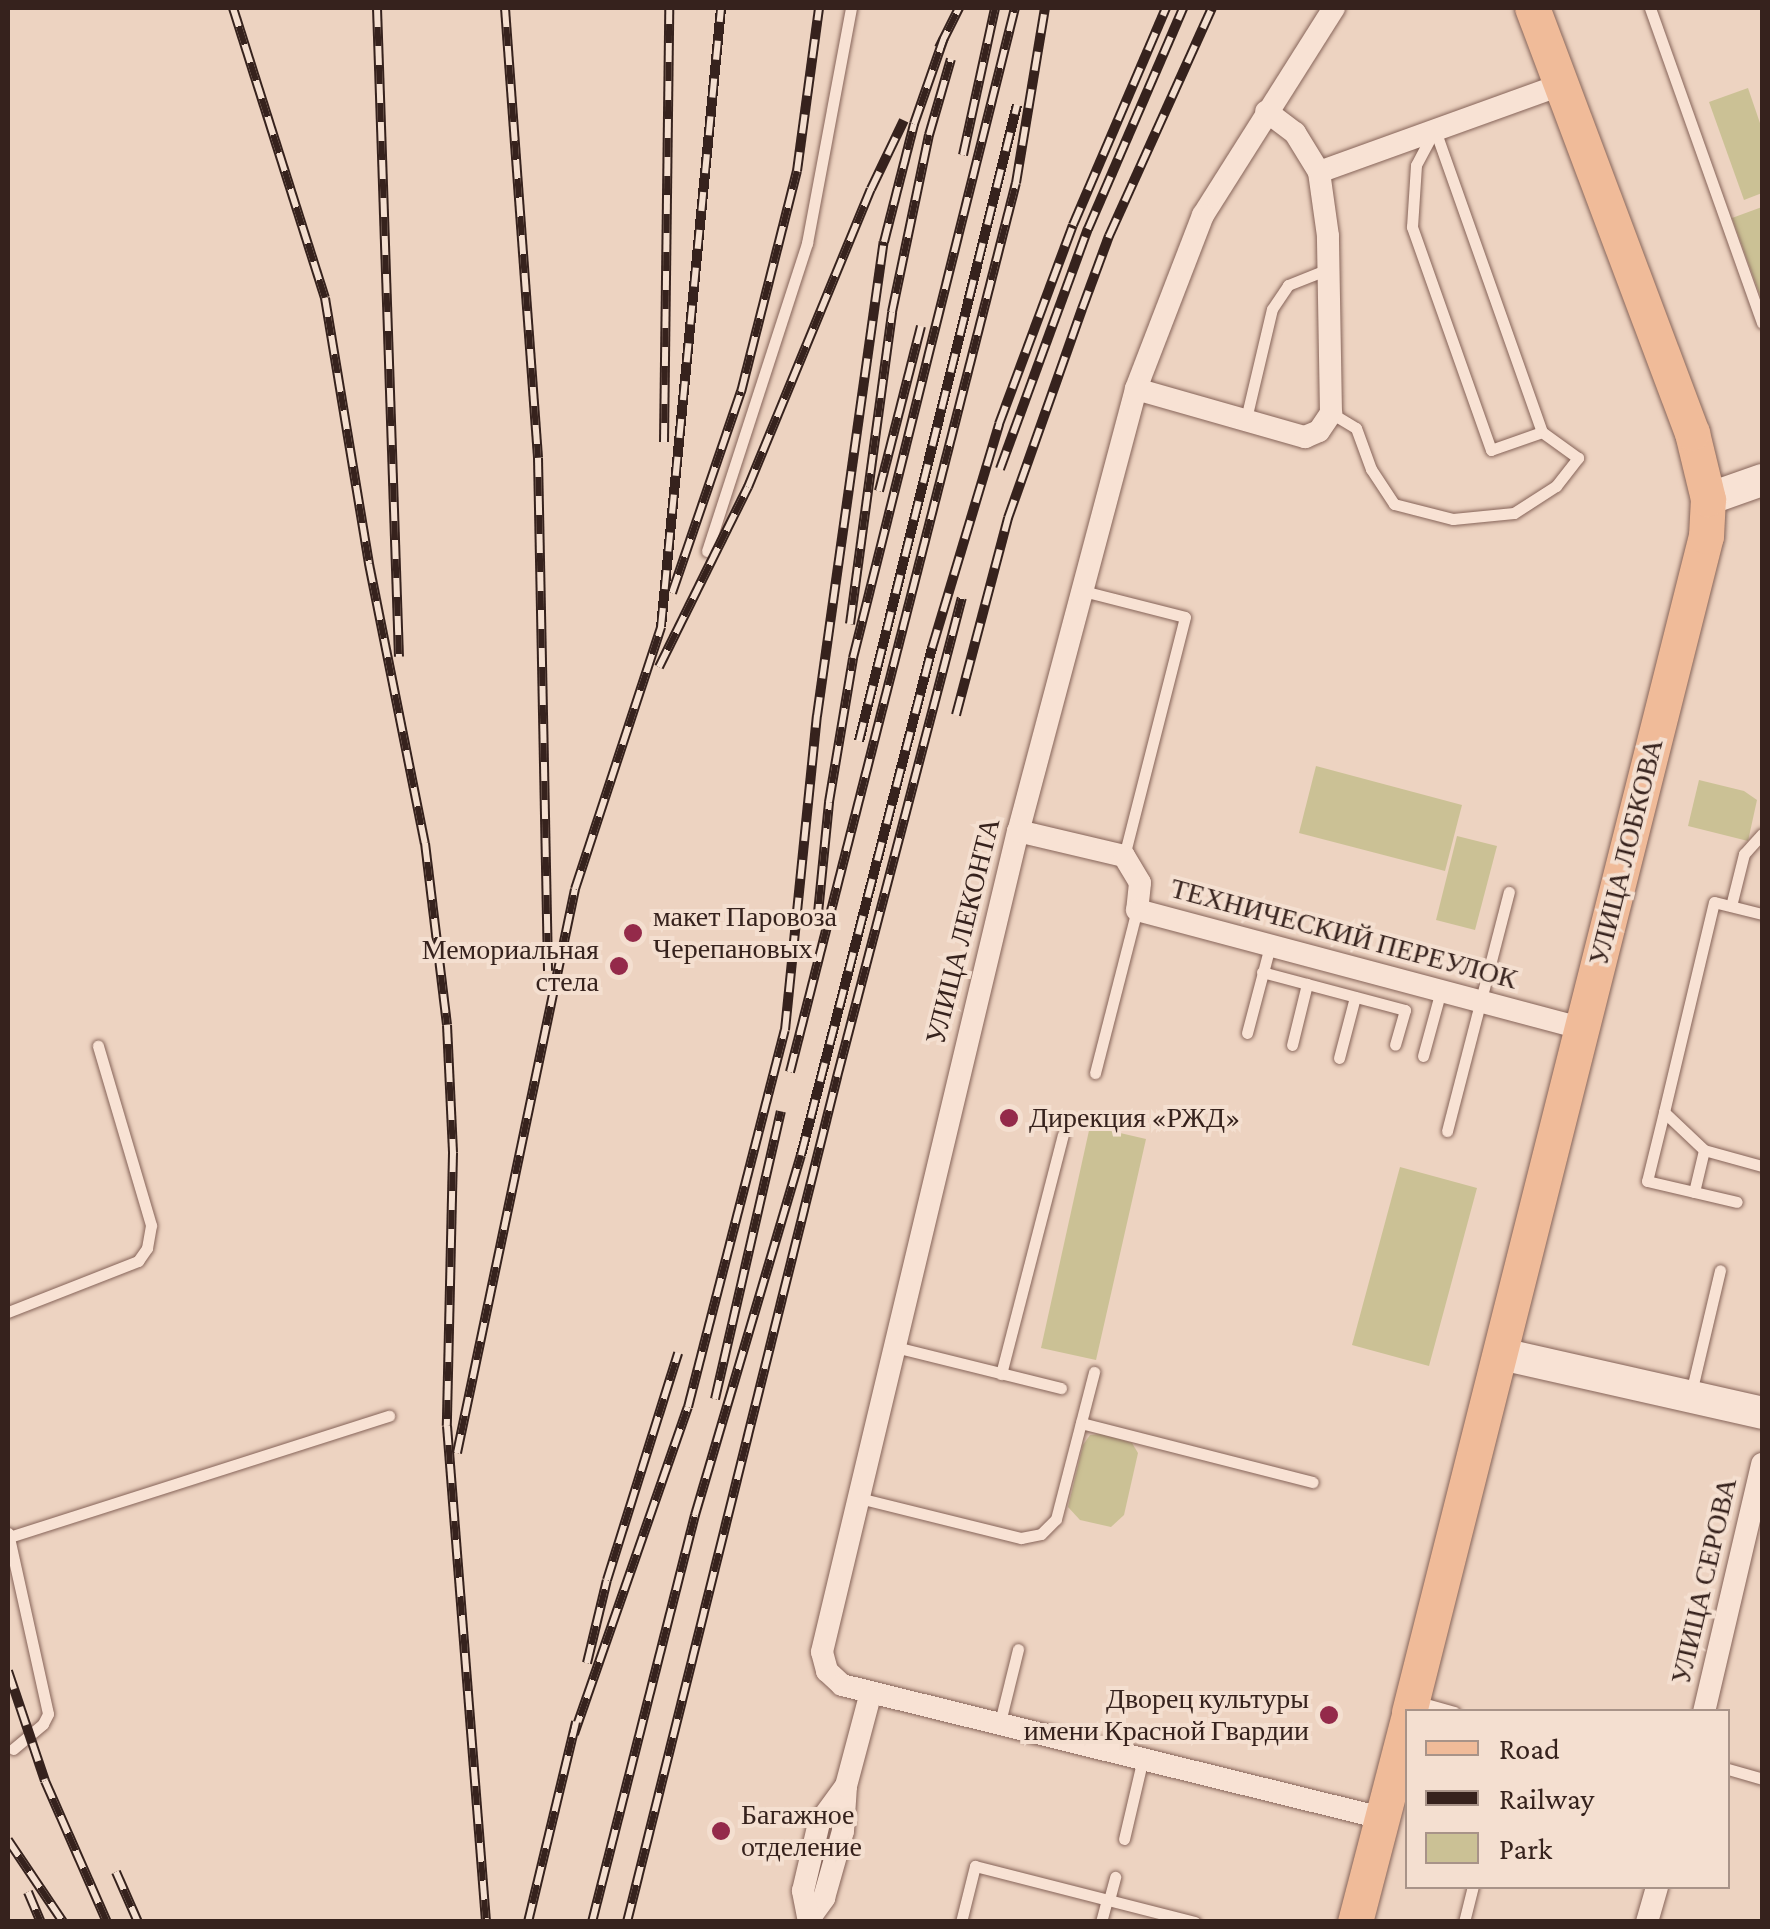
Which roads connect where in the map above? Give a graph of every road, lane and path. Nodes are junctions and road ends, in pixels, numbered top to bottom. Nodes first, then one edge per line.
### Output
1 (851, 8) edge
2 (1334, 8) edge
3 (1532, 8) edge
4 (1650, 8) edge
5 (1561, 85) junction
6 (1266, 111) junction
7 (1435, 130) junction
8 (1319, 172) junction
9 (1328, 269) junction
10 (1762, 323) edge
11 (1140, 378) junction
12 (1330, 413) junction
13 (1245, 423) junction
14 (1542, 432) junction
15 (1762, 480) edge
16 (1708, 498) junction
17 (707, 551) dead end
18 (1083, 591) junction
19 (1018, 831) junction
20 (1762, 834) edge
21 (1124, 856) junction
22 (1509, 892) dead end
23 (1731, 906) junction
24 (1137, 910) junction
25 (1762, 914) edge
26 (1270, 946) junction
27 (1262, 972) junction
28 (1307, 984) junction
29 (1440, 990) junction
30 (1355, 997) junction
31 (1481, 1001) junction
32 (1581, 1028) junction
33 (1247, 1033) dead end
34 (1292, 1045) dead end
35 (1396, 1045) dead end
36 (98, 1046) dead end
37 (1423, 1056) dead end
38 (1340, 1058) dead end
39 (1094, 1073) dead end
40 (1664, 1112) junction
41 (1447, 1132) dead end
42 (1062, 1135) dead end
43 (1704, 1150) junction
44 (1762, 1166) edge
45 (1694, 1192) junction
46 (1737, 1202) dead end
47 (1720, 1270) dead end
48 (8, 1312) edge
49 (894, 1347) junction
50 (1501, 1354) junction
51 (1094, 1372) dead end
52 (1001, 1374) junction
53 (1061, 1388) dead end
54 (1690, 1397) junction
55 (1762, 1413) edge
56 (390, 1416) dead end
57 (1081, 1423) junction
58 (1762, 1464) edge
59 (1313, 1482) dead end
60 (859, 1498) junction
61 (8, 1533) edge
62 (1018, 1649) dead end
63 (871, 1692) junction
64 (1410, 1709) edge
65 (1705, 1709) edge
66 (1000, 1722) junction
67 (8, 1735) edge
68 (1405, 1736) edge
69 (10, 1752) edge
70 (1143, 1758) junction
71 (1730, 1771) edge
72 (1762, 1779) edge
73 (1389, 1819) junction
74 (1124, 1840) dead end
75 (1115, 1877) dead end
76 (1472, 1889) edge
77 (1656, 1889) edge
78 (1108, 1900) junction
79 (809, 1920) edge
80 (961, 1922) edge
81 (1102, 1922) edge
82 (1195, 1922) edge
83 (1355, 1922) edge
84 (1464, 1922) edge
85 (1647, 1922) edge

1 - 17 lane
2 - 6 street, УЛИЦА ЛЕКОНТА
3 - 5 main road, УЛИЦА ЛОБКОВА
4 - 10 lane
5 - 7 street
5 - 16 main road, УЛИЦА ЛОБКОВА
6 - 8 street
6 - 11 street, УЛИЦА ЛЕКОНТА
7 - 8 street
7 - 14 lane
7 - 14 lane
8 - 9 street
9 - 12 street
9 - 13 lane
11 - 13 street
11 - 18 street, УЛИЦА ЛЕКОНТА
12 - 13 street
12 - 14 lane
15 - 16 street
16 - 32 main road, УЛИЦА ЛОБКОВА
18 - 19 street, УЛИЦА ЛЕКОНТА
18 - 21 lane
19 - 21 street
19 - 49 street, УЛИЦА ЛЕКОНТА
20 - 23 lane
21 - 24 street, ТЕХНИЧЕСКИЙ ПЕРЕУЛОК
22 - 31 lane
23 - 25 lane
23 - 40 lane
24 - 26 street, ТЕХНИЧЕСКИЙ ПЕРЕУЛОК
24 - 39 lane
26 - 27 lane
26 - 29 street, ТЕХНИЧЕСКИЙ ПЕРЕУЛОК
27 - 28 lane
27 - 33 lane
28 - 30 lane
28 - 34 lane
29 - 31 street, ТЕХНИЧЕСКИЙ ПЕРЕУЛОК
29 - 37 lane
30 - 35 lane
30 - 38 lane
31 - 32 street, ТЕХНИЧЕСКИЙ ПЕРЕУЛОК
31 - 41 lane
32 - 50 main road, УЛИЦА ЛОБКОВА
36 - 48 lane
40 - 43 lane
40 - 45 lane
42 - 52 lane
43 - 44 lane
43 - 45 lane
45 - 46 lane
47 - 54 lane
49 - 52 lane
49 - 60 street, УЛИЦА ЛЕКОНТА
50 - 54 street
50 - 64 main road, УЛИЦА ЛОБКОВА
51 - 57 lane
52 - 53 lane
54 - 55 street
56 - 61 lane
57 - 59 lane
57 - 60 lane
58 - 65 street, УЛИЦА СЕРОВА
60 - 63 street, УЛИЦА ЛЕКОНТА
61 - 69 lane
62 - 66 lane
63 - 66 street
63 - 79 street
66 - 70 street
67 - 69 lane
68 - 73 main road, УЛИЦА ЛОБКОВА
70 - 73 street
70 - 74 lane
71 - 72 lane
73 - 83 main road, УЛИЦА ЛОБКОВА
75 - 78 lane
76 - 84 lane
77 - 85 street
78 - 80 lane
78 - 81 lane
78 - 82 lane

